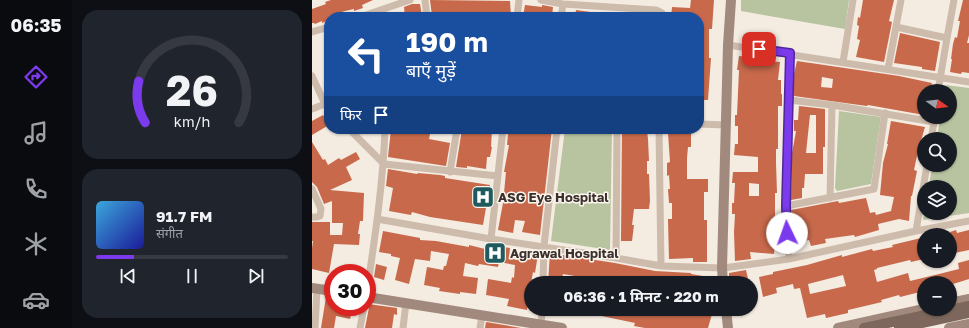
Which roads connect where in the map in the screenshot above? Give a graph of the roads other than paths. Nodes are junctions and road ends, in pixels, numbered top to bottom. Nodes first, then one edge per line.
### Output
1 (410, 0) edge
2 (425, 0) edge
3 (519, 0) edge
4 (541, 0) edge
5 (731, 0) edge
6 (853, 0) edge
7 (901, 0) edge
8 (952, 0) edge
9 (563, 4) junction
10 (383, 12) edge
11 (426, 12) edge
12 (518, 12) edge
13 (562, 12) edge
14 (660, 12) edge
15 (896, 27) junction
16 (324, 28) edge
17 (312, 32) edge
18 (947, 38) junction
19 (728, 45) junction
20 (790, 53) junction
21 (843, 62) junction
22 (888, 70) junction
23 (312, 76) edge
24 (940, 77) junction
25 (969, 82) edge
26 (939, 84) edge
27 (324, 100) edge
28 (789, 100) junction
29 (832, 105) junction
30 (324, 107) edge
31 (312, 109) edge
32 (885, 113) junction
33 (917, 118) edge
34 (704, 124) edge
35 (726, 125) junction
36 (354, 134) edge
37 (384, 134) edge
38 (456, 134) edge
39 (502, 134) edge
40 (557, 134) edge
41 (617, 134) edge
42 (659, 134) edge
43 (384, 164) junction
44 (450, 172) junction
45 (926, 172) edge
46 (498, 176) junction
47 (312, 190) edge
48 (830, 198) junction
49 (786, 206) junction
50 (312, 217) edge
51 (378, 219) junction
52 (969, 221) edge
53 (916, 231) junction
54 (491, 239) junction
55 (544, 246) junction
56 (616, 258) junction
57 (789, 260) junction
58 (371, 264) edge
59 (661, 266) junction
60 (722, 268) junction
61 (543, 276) edge
62 (723, 276) edge
63 (315, 288) edge
64 (376, 298) edge
65 (969, 299) edge
66 (957, 302) edge
67 (406, 303) junction
68 (969, 306) edge
69 (917, 311) edge
70 (969, 313) edge
71 (482, 315) junction
72 (362, 316) edge
73 (542, 316) edge
74 (727, 316) edge
75 (969, 324) edge
76 (523, 325) edge
77 (541, 326) edge
78 (315, 328) edge
79 (360, 328) edge
80 (404, 328) edge
81 (480, 328) edge
82 (562, 328) edge
83 (728, 328) edge
84 (838, 328) edge
85 (864, 328) edge
86 (899, 328) edge
87 (949, 328) edge

1 - 10 street
2 - 11 street
3 - 12 street
4 - 9 street
5 - 19 street
6 - 21 street
7 - 15 street
8 - 18 street
9 - 13 street
9 - 14 street
15 - 18 street
15 - 22 street
16 - 17 street
18 - 24 street
19 - 20 street
19 - 35 street
20 - 21 street
20 - 28 street
21 - 22 street
22 - 24 street
23 - 27 street
24 - 25 street
24 - 26 street
28 - 29 street
28 - 49 street
29 - 32 street
29 - 48 street
30 - 31 street
32 - 33 street
32 - 48 street
34 - 35 street
35 - 60 street
36 - 43 street
37 - 43 street
38 - 44 street
39 - 46 street
40 - 55 street
41 - 56 street
42 - 59 street
43 - 44 street
43 - 51 street
44 - 46 street
45 - 53 street
46 - 54 street
47 - 50 street
48 - 49 street
49 - 57 street
51 - 54 street
51 - 58 street
52 - 53 street
53 - 57 street
54 - 55 street
55 - 56 street
55 - 61 street
56 - 59 street
57 - 60 street
59 - 60 street
60 - 62 street
63 - 78 street
64 - 67 street
65 - 66 street
67 - 71 street
67 - 80 street
68 - 85 main road
69 - 84 street
70 - 86 main road
71 - 76 street
71 - 81 street
72 - 79 street
73 - 77 street
74 - 83 street
75 - 87 street
76 - 77 street
77 - 82 street

